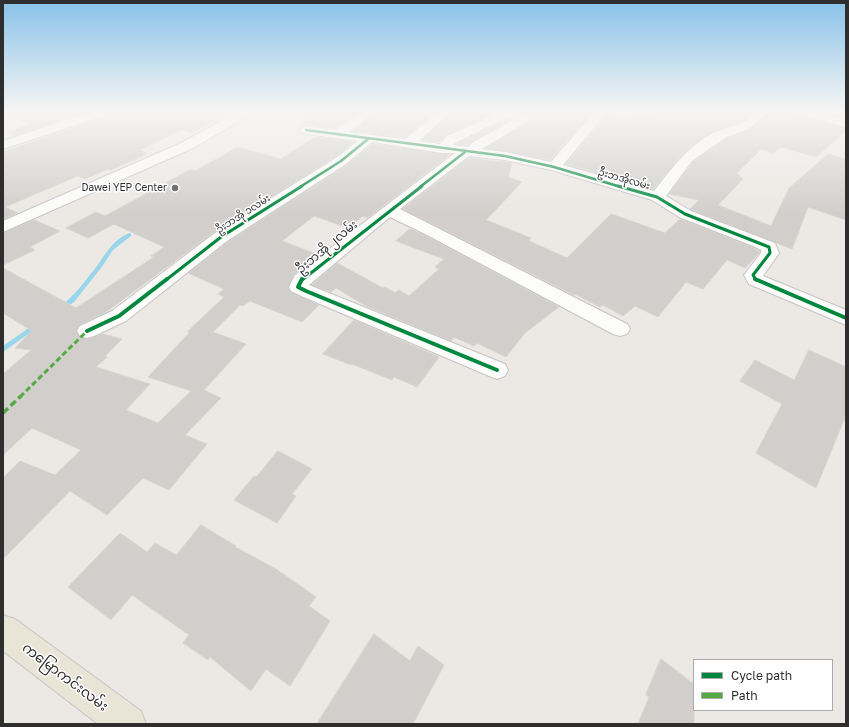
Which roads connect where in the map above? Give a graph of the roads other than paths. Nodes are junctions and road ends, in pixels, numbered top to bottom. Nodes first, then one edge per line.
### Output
1 (186, 146) edge
2 (358, 146) edge
3 (420, 146) edge
4 (445, 146) edge
5 (477, 146) edge
6 (572, 146) edge
7 (703, 146) edge
8 (442, 149) junction
9 (468, 152) junction
10 (554, 167) junction
11 (657, 197) junction
12 (388, 210) junction
13 (3, 228) edge
14 (846, 318) edge
15 (620, 329) dead end
16 (87, 331) dead end
17 (497, 370) dead end
18 (3, 630) edge
19 (128, 724) edge

1 - 13 street
2 - 16 street, ဦးဘအို ၁လမ်း
3 - 8 street, ဦးဘအိုလမ်း
4 - 8 street
5 - 9 street, ဦးဘအို ၂လမ်း
6 - 10 street
7 - 11 street
8 - 9 street, ဦးဘအိုလမ်း
9 - 10 street, ဦးဘအိုလမ်း
9 - 12 street, ဦးဘအို ၂လမ်း
10 - 11 street, ဦးဘအိုလမ်း
11 - 14 street, ဦးဘအိုလမ်း
12 - 15 street
12 - 17 street, ဦးဘအို ၂လမ်း
18 - 19 main road, ကမြောကင်းလမ်း

